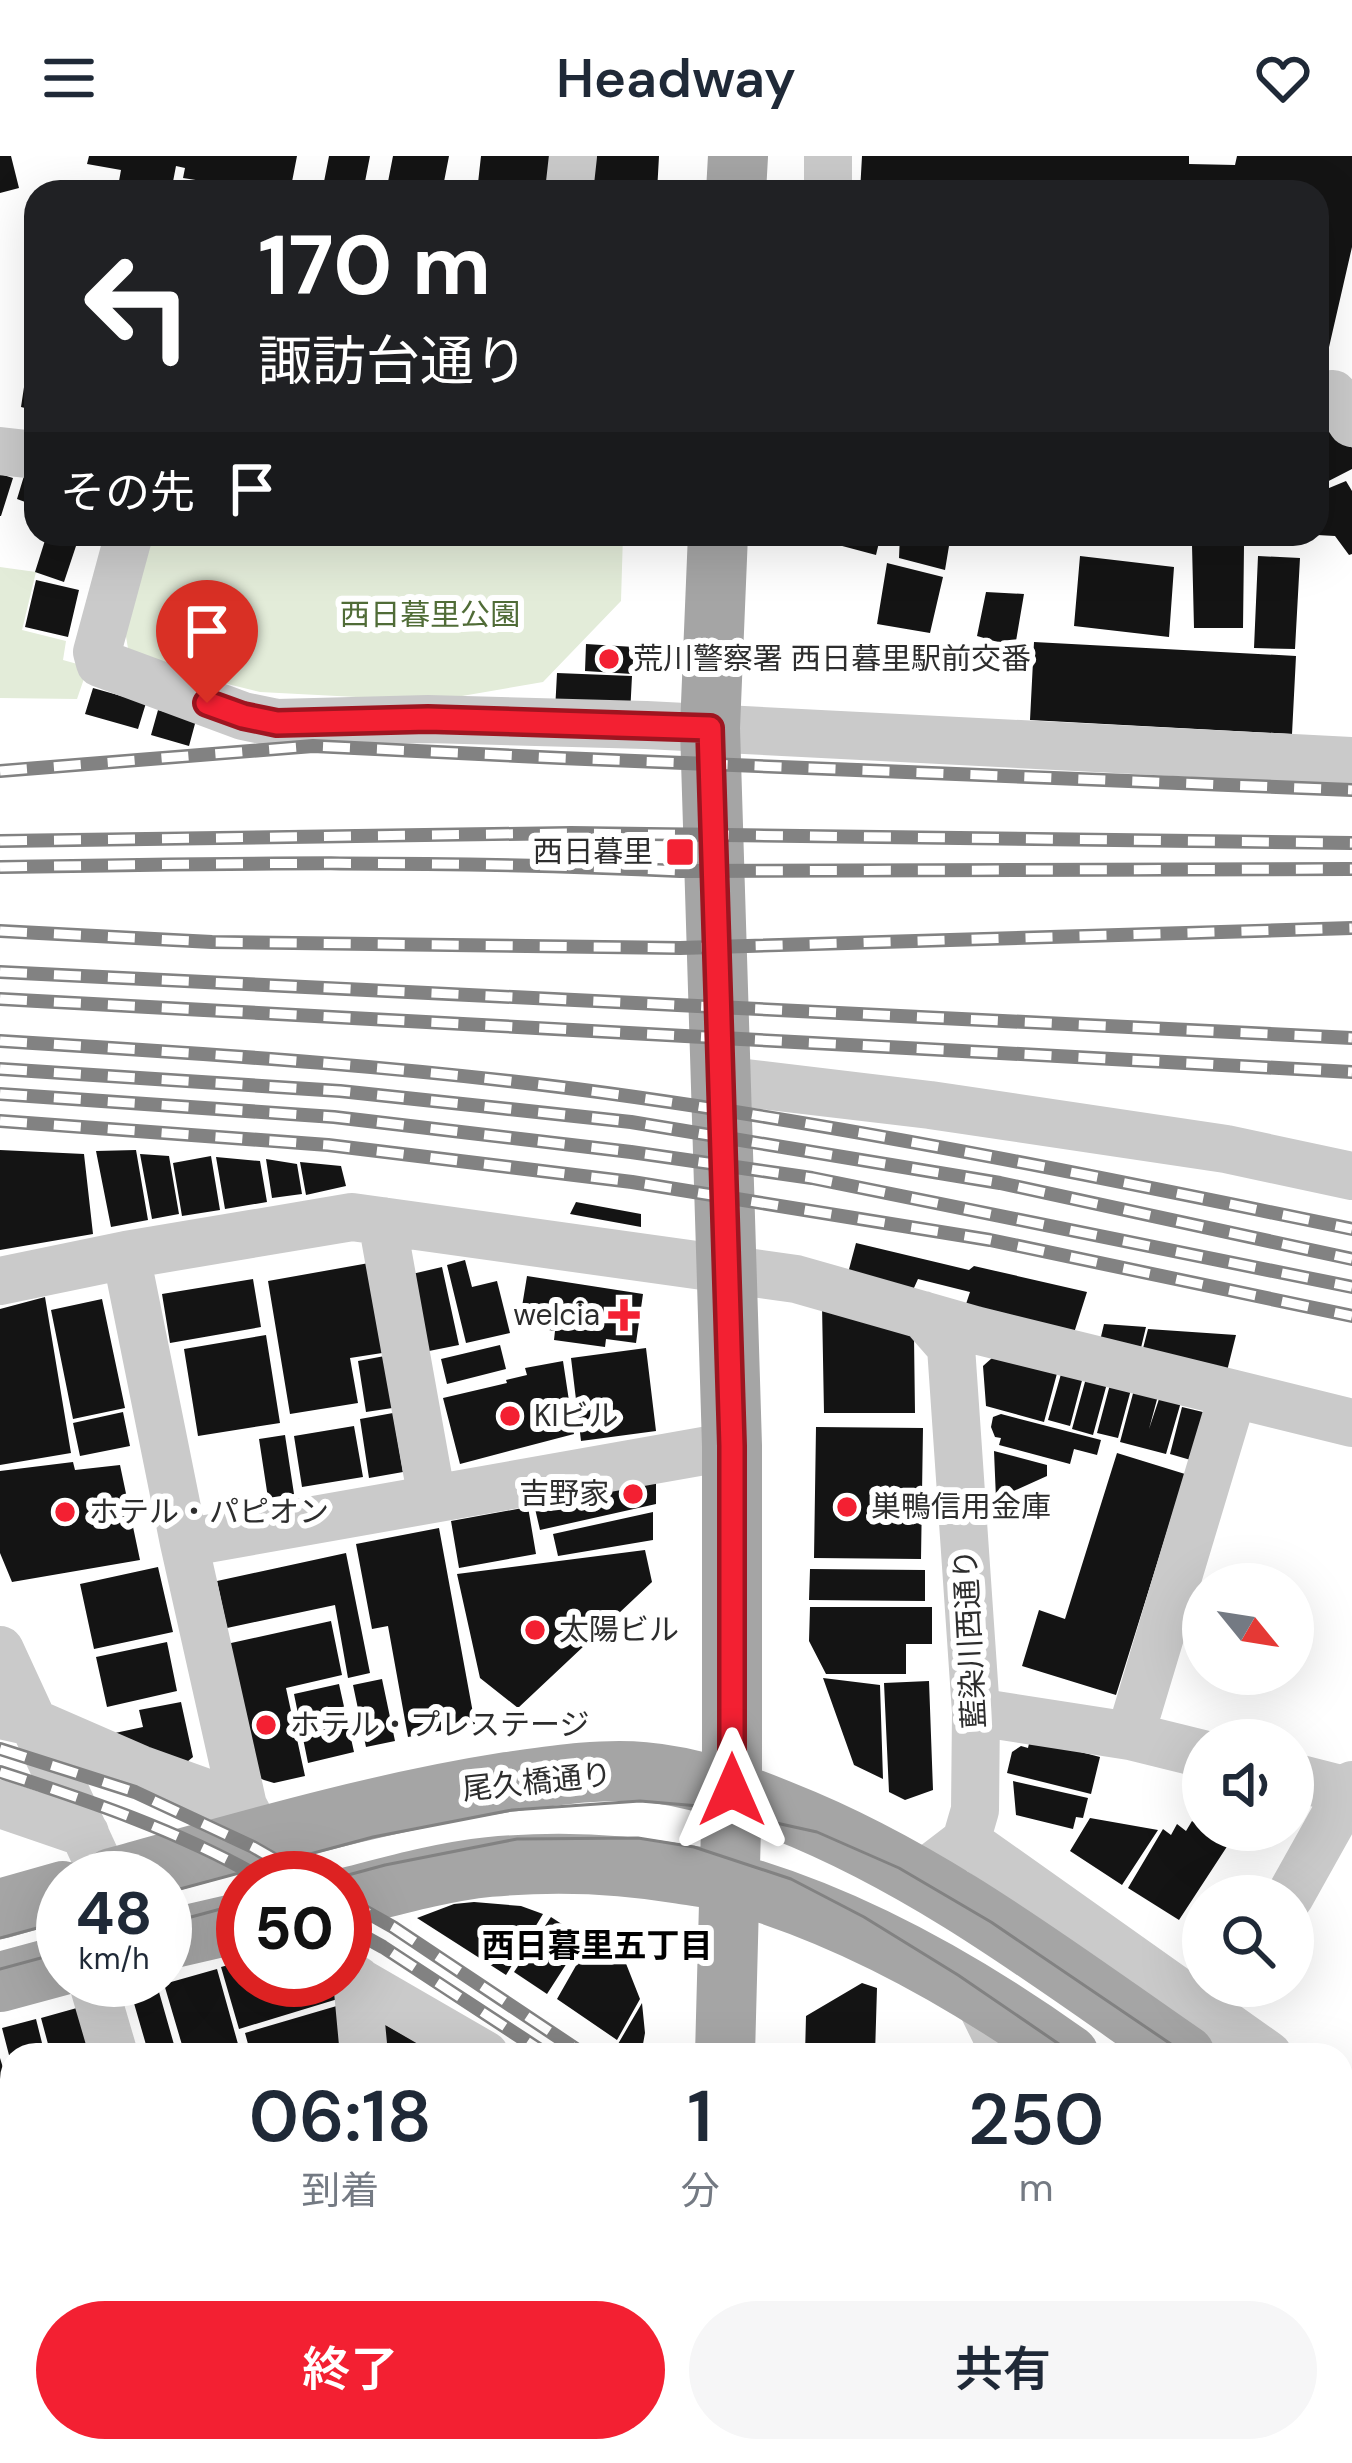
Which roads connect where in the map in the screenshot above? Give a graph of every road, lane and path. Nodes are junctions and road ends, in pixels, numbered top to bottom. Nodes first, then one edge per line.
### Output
1 (1329, 394) edge
2 (1352, 423) edge
3 (126, 546) edge
4 (718, 546) edge
5 (710, 728) junction
6 (1352, 761) edge
7 (720, 1080) junction
8 (1352, 1176) edge
9 (382, 1221) junction
10 (126, 1256) junction
11 (726, 1268) junction
12 (0, 1281) edge
13 (923, 1316) junction
14 (1233, 1394) junction
15 (1352, 1423) edge
16 (732, 1446) junction
17 (432, 1499) junction
18 (184, 1544) junction
19 (0, 1650) edge
20 (976, 1712) junction
21 (16, 1718) edge
22 (1130, 1736) junction
23 (1182, 1749) edge
24 (1314, 1782) edge
25 (732, 1790) junction
26 (1351, 1790) edge
27 (0, 1804) edge
28 (251, 1822) junction
29 (966, 1840) junction
30 (80, 1851) edge
31 (93, 1851) edge
32 (144, 1851) edge
33 (1302, 1875) edge
34 (919, 1876) junction
35 (730, 1882) junction
36 (372, 1892) edge
37 (36, 1899) edge
38 (0, 1909) edge
39 (36, 1973) edge
40 (0, 1982) edge
41 (372, 1989) edge
42 (976, 1994) junction
43 (100, 2007) edge
44 (356, 2007) edge
45 (1214, 2020) edge
46 (110, 2043) edge
47 (362, 2043) edge
48 (464, 2043) edge
49 (725, 2043) edge
50 (978, 2043) edge
51 (1000, 2043) edge
52 (1051, 2043) edge
53 (1249, 2043) edge

1 - 2 street
3 - 5 street
4 - 5 main road
5 - 6 street
5 - 7 main road
7 - 8 street
7 - 11 main road
9 - 10 street
9 - 11 street
9 - 17 street
10 - 12 street
10 - 18 street
11 - 13 street
11 - 16 main road
13 - 14 street
13 - 20 street, 藍染川西通り
14 - 15 street
14 - 22 street
16 - 17 street
16 - 25 main road
17 - 18 street
18 - 28 street
19 - 21 street
20 - 22 street
20 - 29 street, 藍染川西通り
21 - 28 street
21 - 31 street
22 - 23 street
24 - 26 street
25 - 28 main road, 尾久橋通り
25 - 34 main road, 尾久橋通り
25 - 35 main road
26 - 33 street
27 - 30 street
28 - 32 main road, 尾久橋通り
29 - 34 street
29 - 45 street
34 - 45 main road, 尾久橋通り
35 - 36 main road
35 - 42 main road
35 - 49 main road
37 - 38 main road
39 - 40 main road
41 - 48 street
42 - 50 street
42 - 51 street
42 - 52 main road
43 - 46 street
44 - 47 street
45 - 53 street

